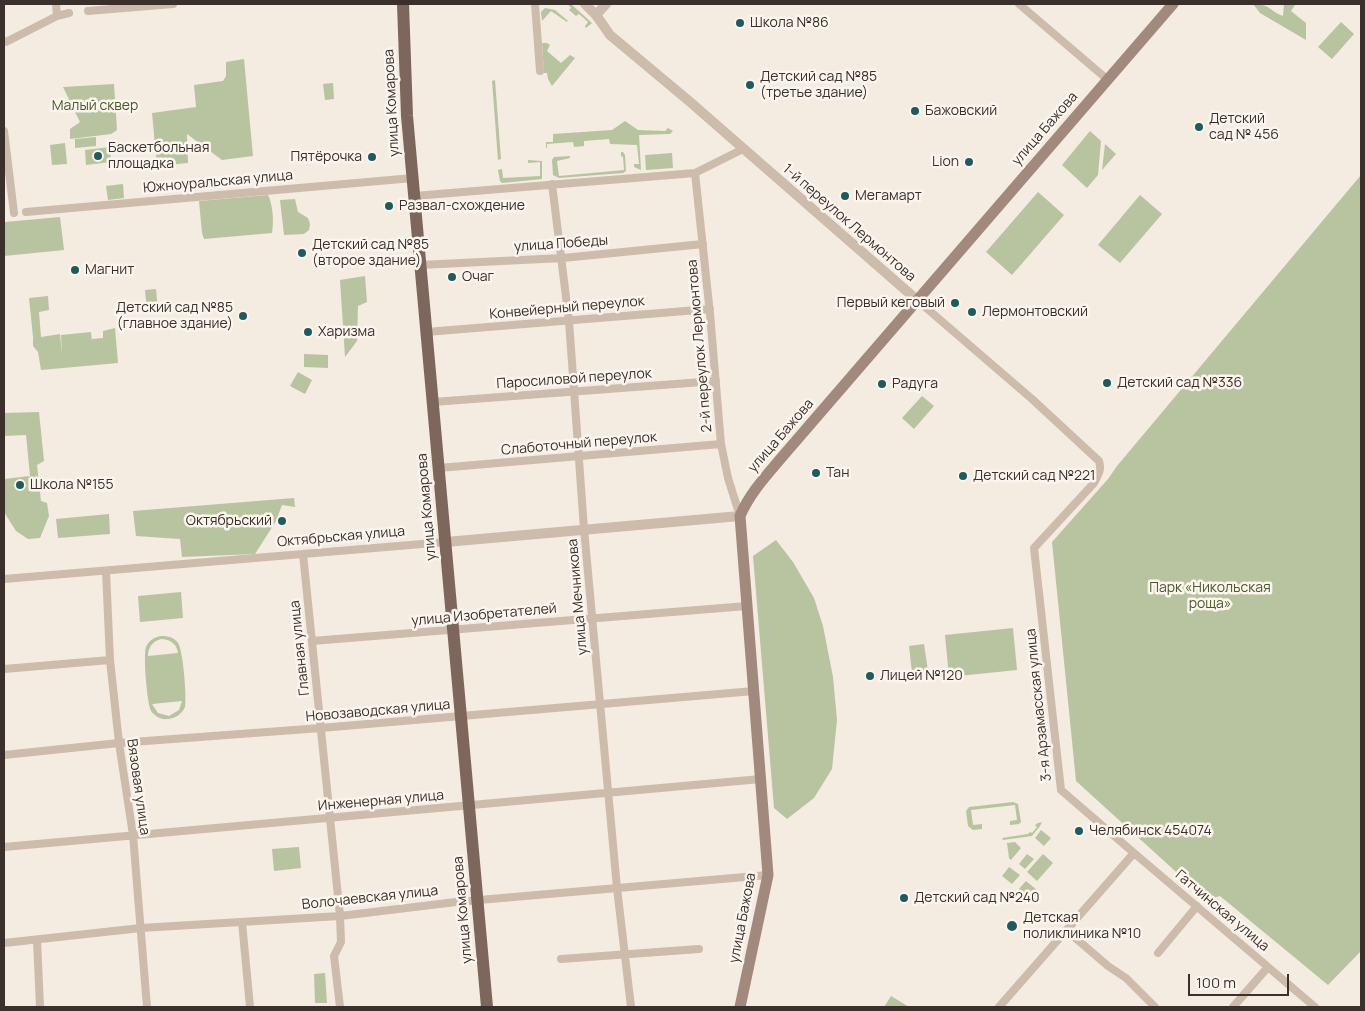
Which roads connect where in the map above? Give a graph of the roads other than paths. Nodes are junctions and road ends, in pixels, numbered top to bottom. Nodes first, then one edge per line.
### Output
1 (56, 4) edge
2 (173, 4) edge
3 (403, 4) edge
4 (535, 4) edge
5 (585, 4) edge
6 (606, 4) edge
7 (1019, 4) edge
8 (1167, 6) edge
9 (88, 11) dead end
10 (69, 13) dead end
11 (596, 15) junction
12 (57, 16) junction
13 (4, 41) edge
14 (540, 71) dead end
15 (1108, 80) junction
16 (4, 131) edge
17 (743, 148) junction
18 (695, 173) junction
19 (413, 178) junction
20 (552, 184) junction
21 (414, 196) junction
22 (26, 212) dead end
23 (14, 213) dead end
24 (703, 244) junction
25 (563, 258) junction
26 (420, 265) junction
27 (917, 300) junction
28 (710, 310) junction
29 (569, 321) junction
30 (426, 332) junction
31 (716, 381) junction
32 (574, 391) junction
33 (433, 402) junction
34 (721, 444) junction
35 (579, 457) junction
36 (1099, 461) joint
37 (439, 468) junction
38 (740, 516) junction
39 (584, 529) junction
40 (446, 542) junction
41 (303, 554) junction
42 (106, 571) junction
43 (4, 579) edge
44 (747, 606) junction
45 (592, 618) junction
46 (452, 631) junction
47 (312, 641) junction
48 (110, 660) junction
49 (4, 669) edge
50 (754, 691) junction
51 (600, 704) junction
52 (460, 716) junction
53 (321, 728) junction
54 (119, 742) junction
55 (4, 754) edge
56 (761, 778) junction
57 (608, 792) junction
58 (468, 806) junction
59 (330, 818) junction
60 (133, 835) junction
61 (4, 847) edge
62 (1134, 852) junction
63 (768, 875) junction
64 (617, 888) junction
65 (477, 900) junction
66 (1197, 906) junction
67 (340, 916) junction
68 (242, 922) junction
69 (141, 928) junction
70 (1066, 930) junction
71 (37, 940) junction
72 (4, 943) edge
73 (699, 949) dead end
74 (1158, 953) dead end
75 (624, 954) junction
76 (561, 959) dead end
77 (1268, 967) junction
78 (40, 1007) edge
79 (147, 1007) edge
80 (250, 1007) edge
81 (340, 1007) edge
82 (487, 1007) edge
83 (630, 1007) edge
84 (740, 1007) edge
85 (999, 1007) edge
86 (1155, 1007) edge
87 (1233, 1007) edge
88 (1316, 1007) edge

1 - 12 street
2 - 9 street
3 - 19 main road, улица Комарова
4 - 14 street
5 - 11 street, 1-й переулок Лермонтова
6 - 11 street
7 - 15 street
8 - 15 main road, улица Бажова
10 - 12 street
11 - 17 street, 1-й переулок Лермонтова
12 - 13 street
15 - 27 main road, улица Бажова
16 - 23 street
17 - 18 street
17 - 27 street, 1-й переулок Лермонтова
18 - 20 street
18 - 24 street, 2-й переулок Лермонтова
19 - 21 main road, улица Комарова
19 - 22 street, Южноуральская улица
20 - 21 street
20 - 25 street, улица Мечникова
21 - 26 main road, улица Комарова
24 - 25 street, улица Победы
24 - 28 street, 2-й переулок Лермонтова
25 - 26 street, улица Победы
25 - 29 street, улица Мечникова
26 - 30 main road, улица Комарова
27 - 36 street, 1-й переулок Лермонтова
27 - 38 main road, улица Бажова
28 - 29 street, Конвейерный переулок
28 - 31 street, 2-й переулок Лермонтова
29 - 30 street, Конвейерный переулок
29 - 32 street, улица Мечникова
30 - 33 main road, улица Комарова
31 - 32 street, Паросиловой переулок
31 - 34 street, 2-й переулок Лермонтова
32 - 33 street, Паросиловой переулок
32 - 35 street, улица Мечникова
33 - 37 main road, улица Комарова
34 - 35 street, Слаботочный переулок
34 - 38 street, 2-й переулок Лермонтова
35 - 37 street, Слаботочный переулок
35 - 39 street, улица Мечникова
36 - 62 street, 3-я Арзамасская улица
37 - 40 main road, улица Комарова
38 - 39 street, Октябрьская улица
38 - 44 main road, улица Бажова
39 - 40 street, Октябрьская улица
39 - 45 street, улица Мечникова
40 - 41 street, Октябрьская улица
40 - 46 main road, улица Комарова
41 - 42 street, Октябрьская улица
41 - 47 street, Главная улица
42 - 43 street, Октябрьская улица
42 - 48 street, Вязовая улица
44 - 45 street, улица Изобретателей
44 - 50 main road, улица Бажова
45 - 46 street, улица Изобретателей
45 - 51 street, улица Мечникова
46 - 47 street, улица Изобретателей
46 - 52 main road, улица Комарова
47 - 53 street, Главная улица
48 - 49 street
48 - 54 street, Вязовая улица
50 - 51 street, Новозаводская улица
50 - 56 main road, улица Бажова
51 - 52 street, Новозаводская улица
51 - 57 street, улица Мечникова
52 - 53 street, Новозаводская улица
52 - 58 main road, улица Комарова
53 - 54 street, Новозаводская улица
53 - 59 street, Главная улица
54 - 55 street, Новозаводская улица
54 - 60 street, Вязовая улица
56 - 57 street, Инженерная улица
56 - 63 main road, улица Бажова
57 - 58 street, Инженерная улица
57 - 64 street, улица Мечникова
58 - 59 street, Инженерная улица
58 - 65 main road, улица Комарова
59 - 60 street, Инженерная улица
59 - 67 street, Главная улица
60 - 61 street, Инженерная улица
60 - 69 street, Вязовая улица
62 - 66 street, Гатчинская улица
62 - 70 street
63 - 64 street, Волочаевская улица
63 - 84 main road, улица Бажова
64 - 65 street, Волочаевская улица
64 - 75 street, улица Мечникова
65 - 67 street, Волочаевская улица
65 - 82 main road, улица Комарова
66 - 74 street
66 - 77 street, Гатчинская улица
67 - 68 street, Волочаевская улица
67 - 81 street, Главная улица
68 - 69 street, Волочаевская улица
68 - 80 street
69 - 71 street, Волочаевская улица
69 - 79 street, Вязовая улица
70 - 85 street
70 - 86 street
71 - 72 street, Волочаевская улица
71 - 78 street
73 - 75 street
75 - 76 street
75 - 83 street, улица Мечникова
77 - 87 street
77 - 88 street, Гатчинская улица

